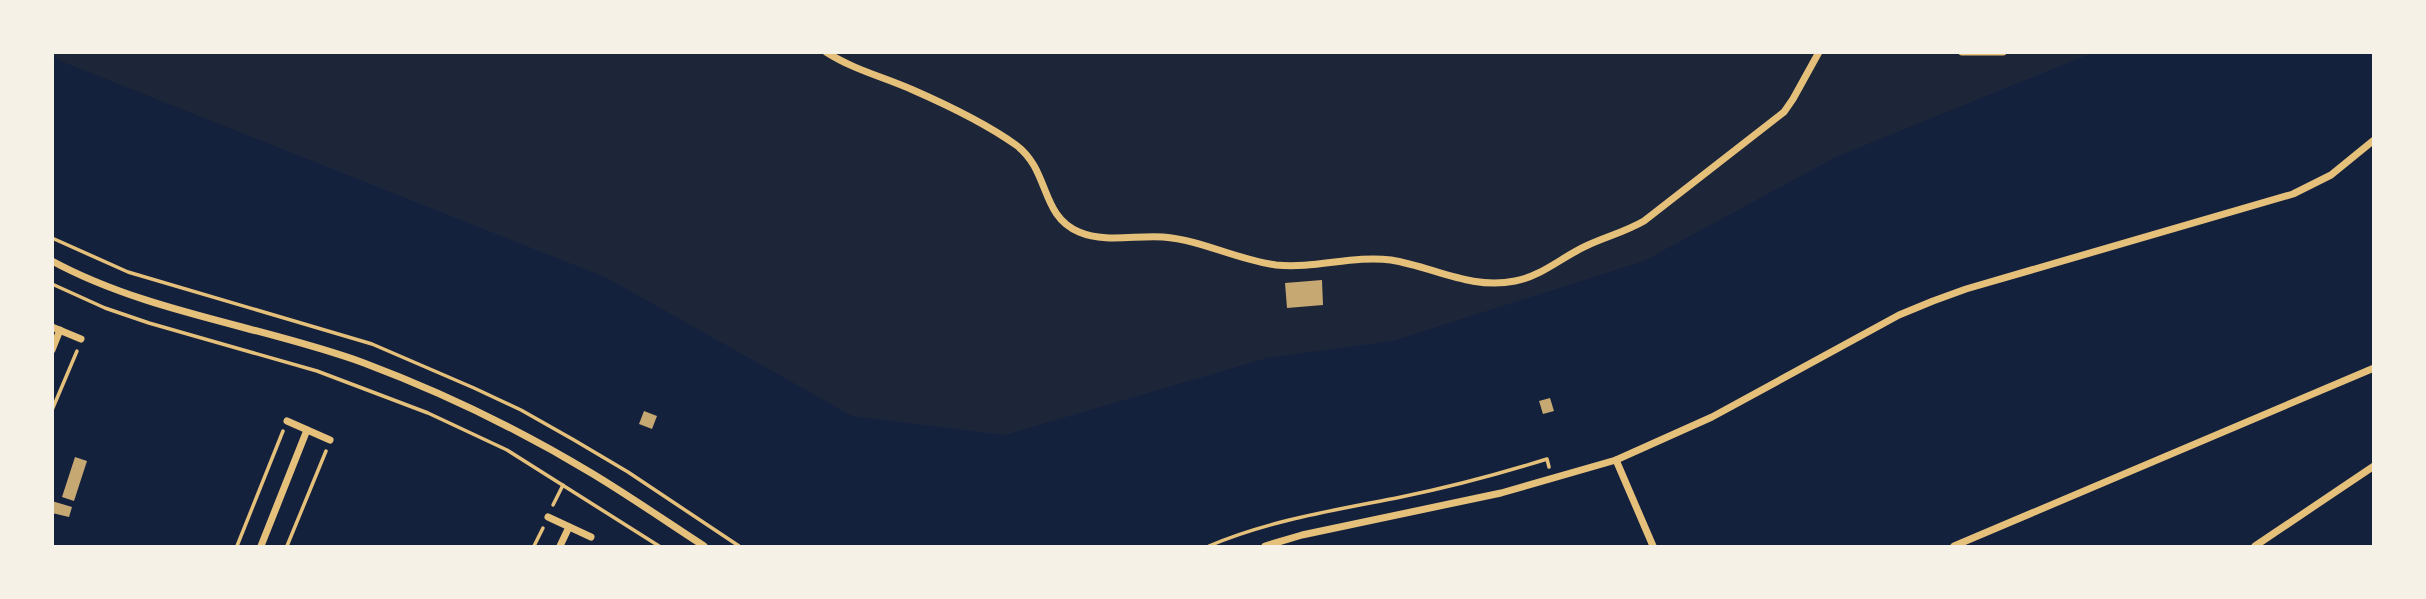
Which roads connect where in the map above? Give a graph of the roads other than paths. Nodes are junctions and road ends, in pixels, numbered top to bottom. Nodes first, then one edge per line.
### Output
1 (826, 52) edge
2 (1819, 52) edge
3 (1962, 52) edge
4 (2003, 52) edge
5 (2374, 140) edge
6 (52, 261) edge
7 (57, 329) edge
8 (81, 339) road end
9 (52, 350) edge
10 (2374, 368) edge
11 (287, 421) road end
12 (307, 430) junction
13 (330, 440) road end
14 (1616, 460) junction
15 (2374, 466) edge
16 (548, 517) dead end
17 (569, 527) junction
18 (591, 537) dead end
19 (261, 547) edge
20 (560, 547) edge
21 (704, 547) edge
22 (1265, 547) edge
23 (1653, 547) edge
24 (1954, 547) edge
25 (2255, 547) edge

1 - 2 street
3 - 4 street
5 - 14 street
6 - 21 street
7 - 8 street
7 - 9 street
10 - 24 street
11 - 12 street
12 - 13 street
12 - 19 street
14 - 22 street
14 - 23 street
15 - 25 street
16 - 17 street
17 - 18 street
17 - 20 street

